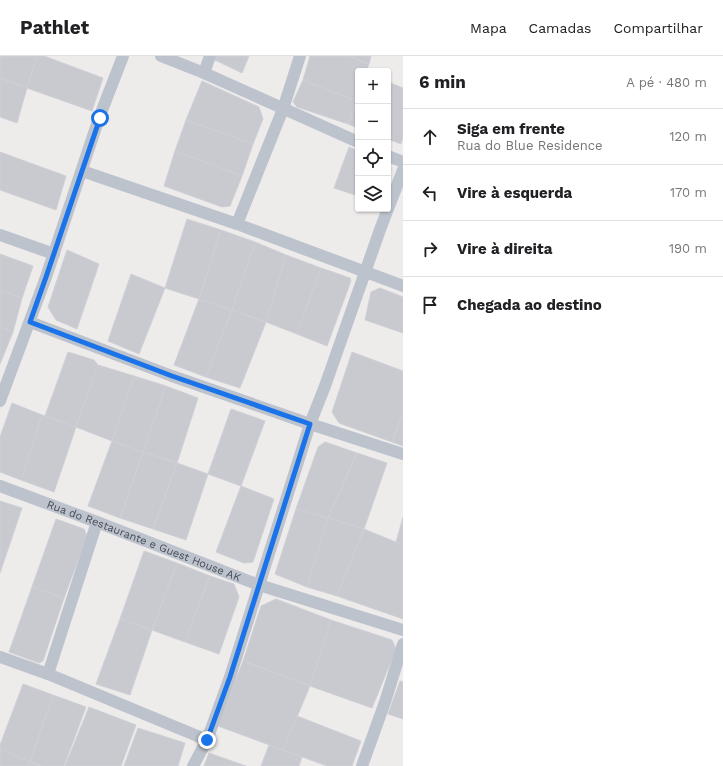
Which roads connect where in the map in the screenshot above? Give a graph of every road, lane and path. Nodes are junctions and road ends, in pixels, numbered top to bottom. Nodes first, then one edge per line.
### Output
1 (123, 56) edge
2 (161, 56) edge
3 (210, 56) edge
4 (300, 56) edge
5 (204, 73) junction
6 (283, 109) junction
7 (355, 141) edge
8 (391, 157) edge
9 (403, 162) edge
10 (403, 170) edge
11 (82, 171) junction
12 (401, 184) edge
13 (237, 224) junction
14 (0, 235) edge
15 (54, 254) junction
16 (366, 272) junction
17 (403, 286) edge
18 (30, 322) junction
19 (0, 401) edge
20 (310, 424) junction
21 (403, 454) edge
22 (0, 486) edge
23 (97, 522) junction
24 (259, 585) junction
25 (403, 630) edge
26 (403, 644) edge
27 (0, 657) edge
28 (48, 674) junction
29 (207, 740) junction
30 (193, 766) edge
31 (362, 766) edge

1 - 11 street
2 - 5 street
3 - 5 street
4 - 6 street
5 - 6 street
6 - 7 street
6 - 13 street
8 - 9 street
10 - 12 street
11 - 13 street
11 - 15 street
12 - 16 street
13 - 16 street
14 - 15 street
15 - 18 street
16 - 17 street
16 - 20 street
18 - 19 street
18 - 20 street
20 - 21 street
20 - 24 street
22 - 23 street, Rua do Restaurante e Guest House AK
23 - 24 street, Rua do Restaurante e Guest House AK
23 - 28 street
24 - 25 street, Rua do Restaurante e Guest House AK
24 - 29 street
26 - 31 street
27 - 28 street
28 - 29 street
29 - 30 street

